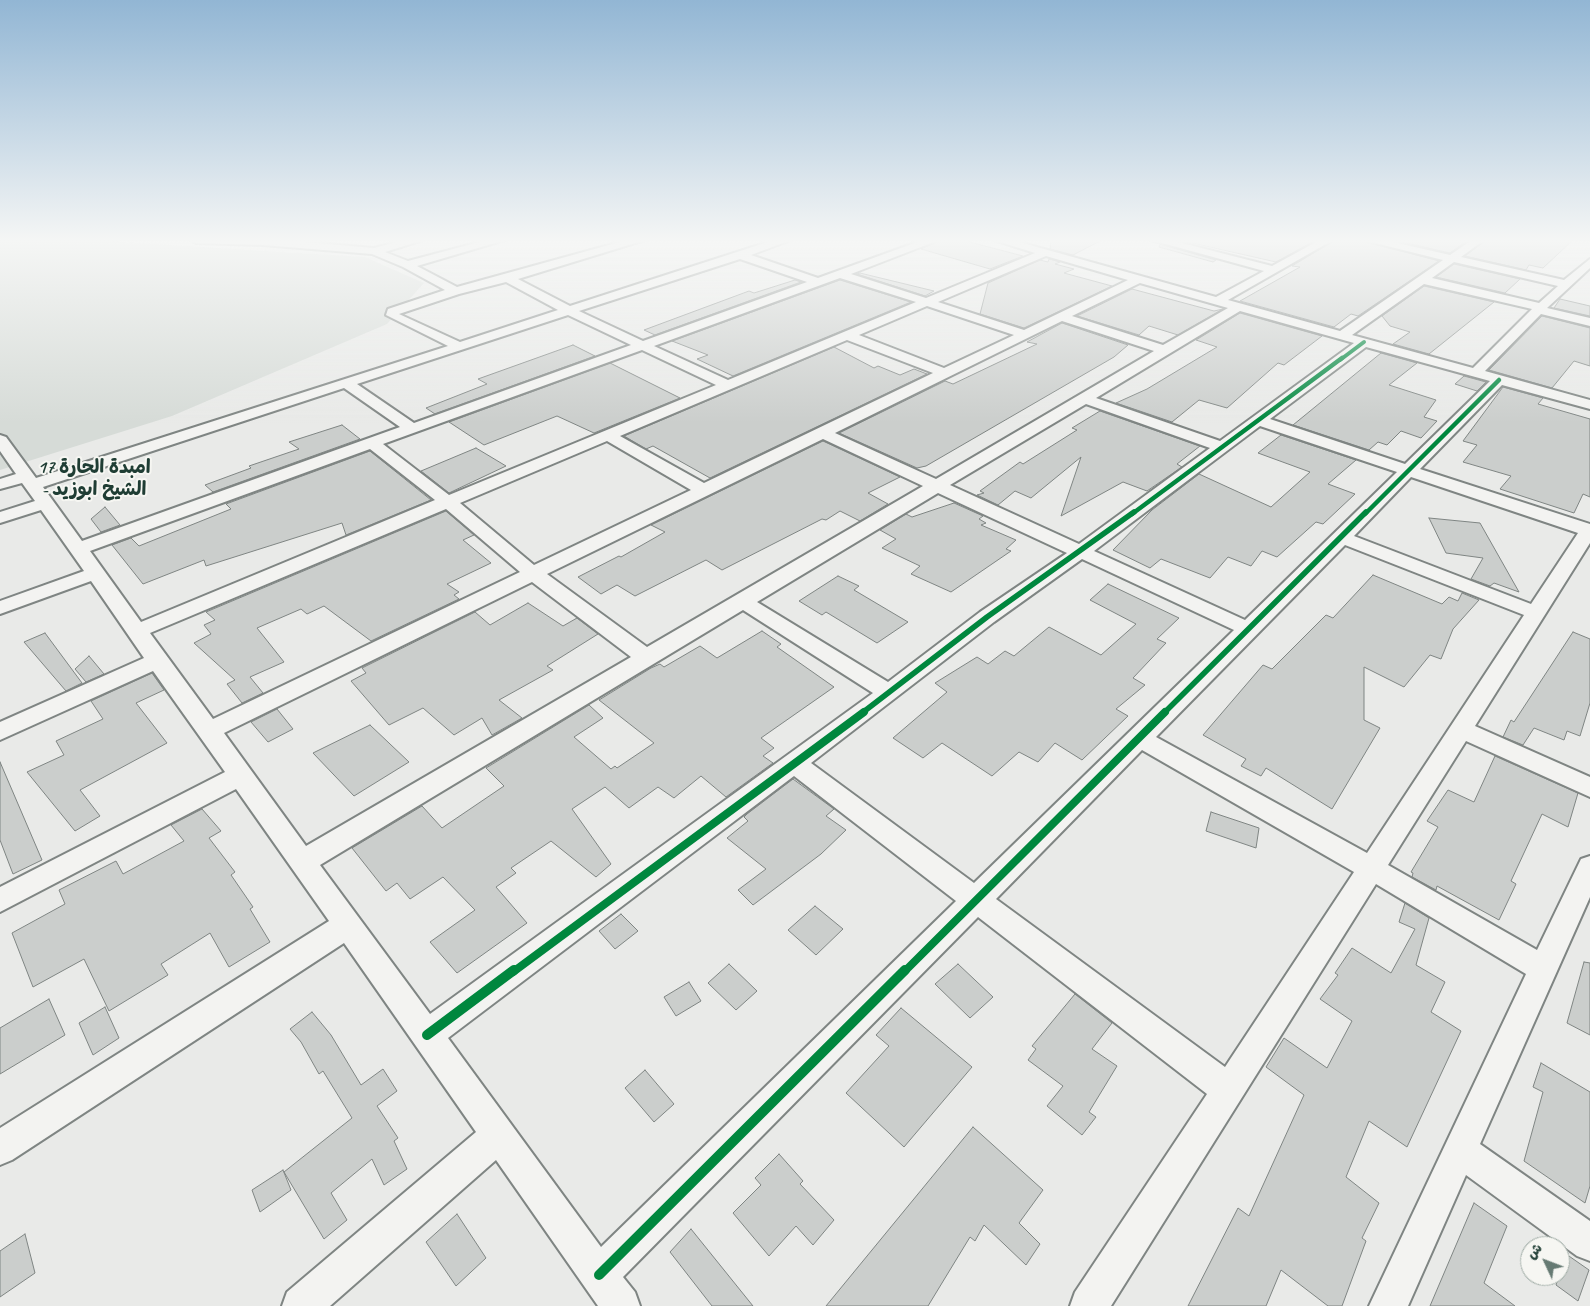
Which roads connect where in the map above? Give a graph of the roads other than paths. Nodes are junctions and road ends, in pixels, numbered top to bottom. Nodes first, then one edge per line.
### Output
1 (425, 301) edge
2 (550, 301) edge
3 (600, 301) edge
4 (767, 301) edge
5 (918, 301) edge
6 (929, 301) edge
7 (1094, 301) edge
8 (1218, 301) edge
9 (1393, 301) edge
10 (1510, 301) edge
11 (1547, 301) edge
12 (924, 303) junction
13 (1238, 307) junction
14 (1539, 308) junction
15 (569, 311) junction
16 (1061, 317) junction
17 (1590, 322) edge
18 (1025, 334) junction
19 (846, 335) junction
20 (1342, 336) junction
21 (1364, 342) junction
22 (459, 346) junction
23 (644, 346) junction
24 (1164, 350) junction
25 (945, 373) junction
26 (1487, 377) junction
27 (346, 383) junction
28 (728, 385) junction
29 (1083, 398) junction
30 (1590, 405) edge
31 (1258, 420) junction
32 (413, 429) junction
33 (822, 432) junction
34 (607, 435) junction
35 (0, 440) edge
36 (373, 444) junction
37 (1222, 447) junction
38 (1408, 470) junction
39 (0, 484) edge
40 (936, 486) junction
41 (34, 488) junction
42 (704, 490) junction
43 (447, 501) junction
44 (0, 518) edge
45 (1589, 530) edge
46 (1341, 537) junction
47 (78, 549) junction
48 (1080, 552) junction
49 (95, 573) junction
50 (533, 573) junction
51 (742, 601) junction
52 (0, 608) edge
53 (1536, 613) junction
54 (1248, 630) junction
55 (137, 631) junction
56 (647, 658) junction
57 (158, 660) junction
58 (889, 693) junction
59 (1461, 729) junction
60 (208, 731) junction
61 (0, 732) edge
62 (1139, 738) junction
63 (794, 763) junction
64 (240, 776) junction
65 (1590, 788) edge
66 (302, 862) junction
67 (1590, 867) edge
68 (1372, 868) junction
69 (975, 899) junction
70 (0, 900) edge
71 (347, 925) junction
72 (1543, 968) junction
73 (427, 1035) junction
74 (1228, 1090) junction
75 (498, 1135) junction
76 (0, 1148) edge
77 (1461, 1151) junction
78 (1590, 1243) edge
79 (599, 1275) junction
80 (301, 1306) edge
81 (621, 1306) edge
82 (1089, 1306) edge
83 (1388, 1306) edge

1 - 22 street
2 - 15 street
3 - 15 street
4 - 23 street
5 - 12 street
6 - 12 street
7 - 16 street
8 - 13 street
9 - 20 street
10 - 14 street
11 - 14 street
12 - 18 street
12 - 19 street
13 - 20 street
13 - 24 street
14 - 17 street
14 - 26 street
15 - 22 street
15 - 23 street
16 - 18 street
16 - 24 street
18 - 25 street
19 - 25 street
19 - 28 street
20 - 21 street
21 - 26 street
21 - 31 street
22 - 27 street
23 - 28 street
23 - 32 street
24 - 29 street
25 - 33 street
26 - 30 street
26 - 38 street
27 - 32 street
27 - 41 street
28 - 34 street
29 - 37 street
29 - 40 street
31 - 37 street
31 - 38 street
32 - 36 street
33 - 40 street
33 - 42 street
34 - 42 street
34 - 43 street
35 - 41 street
36 - 43 street
36 - 47 street
37 - 48 street
38 - 45 street
38 - 46 street
39 - 41 street
40 - 48 street
40 - 51 street
41 - 44 street
41 - 47 street
42 - 50 street
43 - 50 street
43 - 55 street
45 - 53 street
46 - 53 street
46 - 54 street
47 - 49 street
48 - 54 street
48 - 58 street
49 - 52 street
49 - 55 street
50 - 56 street
50 - 60 street
51 - 56 street
51 - 58 street
53 - 59 street
54 - 62 street
55 - 57 street
56 - 66 street
57 - 60 street
57 - 61 street
58 - 63 street
59 - 65 street
59 - 68 street
60 - 64 street
62 - 68 street
62 - 69 street
63 - 69 street
63 - 73 street
64 - 66 street
64 - 70 street
66 - 71 street
67 - 72 street
68 - 72 street
68 - 74 street
69 - 74 street
69 - 79 street
71 - 73 street
71 - 76 street
72 - 77 street
73 - 75 street
74 - 82 street
75 - 79 street
75 - 80 street
77 - 78 street
77 - 83 street
79 - 81 street

